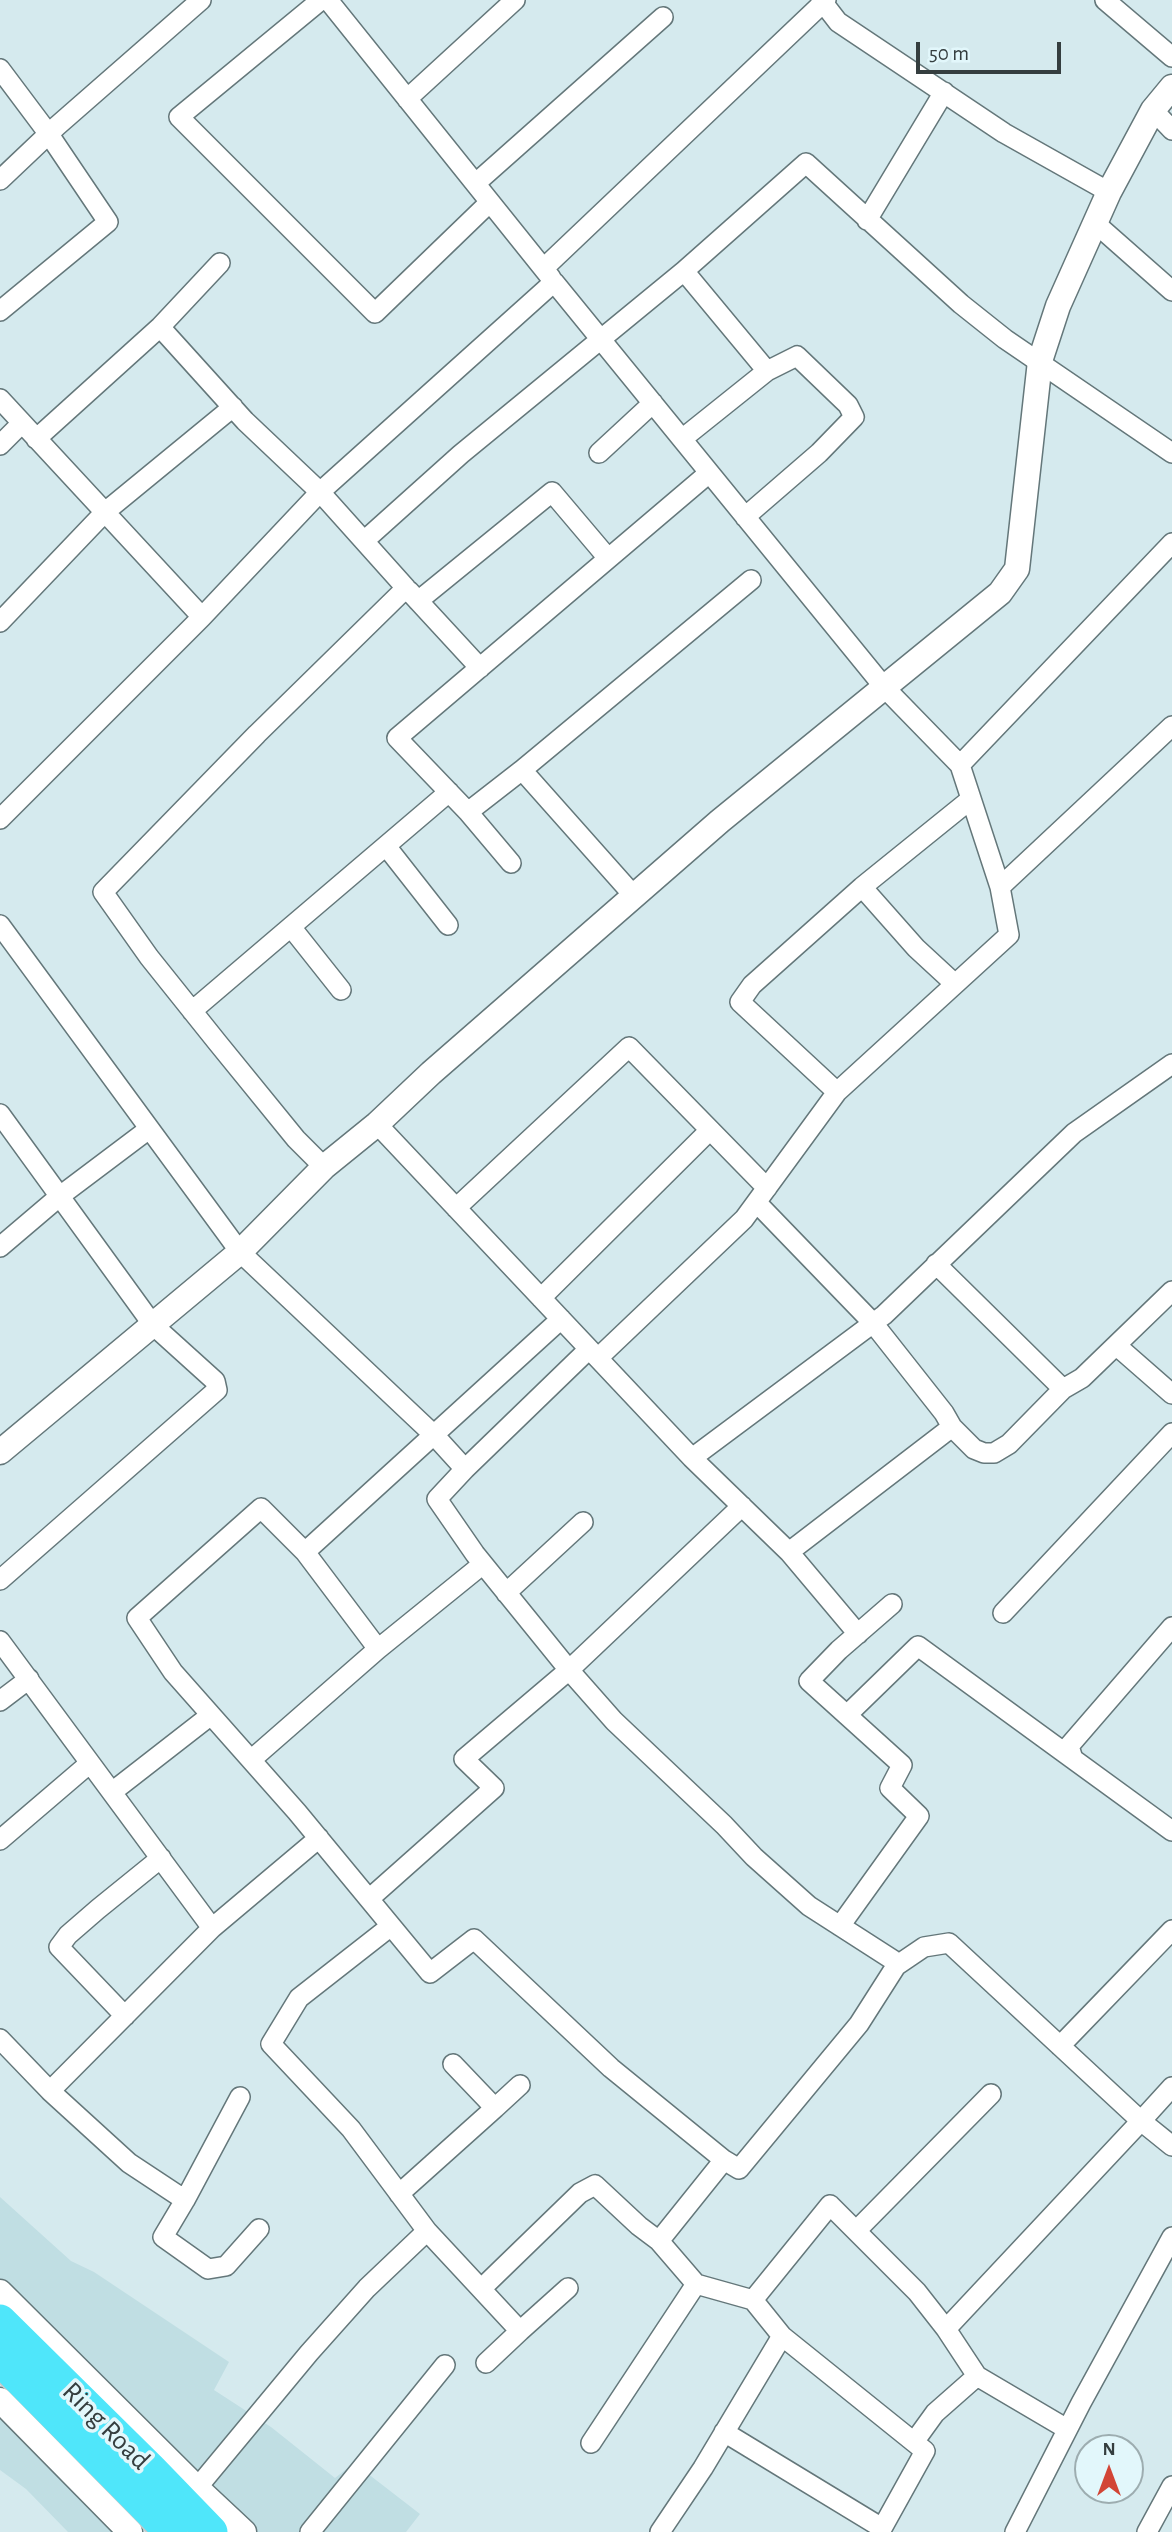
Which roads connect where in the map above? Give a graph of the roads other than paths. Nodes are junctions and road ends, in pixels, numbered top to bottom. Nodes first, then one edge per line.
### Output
1 (201, 0) edge
2 (321, 0) edge
3 (328, 0) edge
4 (1105, 0) edge
5 (824, 1) edge
6 (510, 2) edge
7 (663, 17) dead end
8 (1172, 57) edge
9 (0, 69) edge
10 (1172, 87) edge
11 (944, 92) junction
12 (407, 99) junction
13 (1153, 110) junction
14 (1172, 130) edge
15 (48, 133) junction
16 (0, 180) edge
17 (476, 183) junction
18 (1109, 192) junction
19 (490, 202) junction
20 (867, 220) junction
21 (1095, 223) junction
22 (220, 263) dead end
23 (684, 271) junction
24 (549, 275) junction
25 (1172, 291) edge
26 (0, 311) edge
27 (160, 327) junction
28 (601, 339) junction
29 (1040, 361) junction
30 (767, 372) junction
31 (0, 400) edge
32 (653, 403) junction
33 (233, 407) junction
34 (22, 423) junction
35 (36, 439) junction
36 (682, 439) junction
37 (0, 445) edge
38 (599, 453) dead end
39 (1172, 453) edge
40 (709, 473) junction
41 (320, 492) junction
42 (105, 512) junction
43 (745, 517) junction
44 (364, 541) junction
45 (1172, 543) edge
46 (607, 557) junction
47 (751, 580) dead end
48 (412, 594) junction
49 (202, 617) junction
50 (0, 622) edge
51 (480, 668) junction
52 (884, 687) junction
53 (1172, 726) edge
54 (960, 765) junction
55 (522, 770) junction
56 (449, 792) junction
57 (971, 799) junction
58 (468, 812) junction
59 (0, 819) edge
60 (386, 846) junction
61 (510, 863) dead end
62 (862, 887) junction
63 (1000, 887) junction
64 (634, 896) junction
65 (0, 925) edge
66 (448, 925) dead end
67 (291, 927) junction
68 (955, 984) junction
69 (341, 990) dead end
70 (192, 1011) junction
71 (1172, 1064) edge
72 (837, 1091) junction
73 (0, 1114) edge
74 (377, 1124) junction
75 (149, 1129) junction
76 (709, 1131) junction
77 (324, 1167) junction
78 (762, 1195) junction
79 (61, 1196) junction
80 (456, 1208) junction
81 (0, 1247) edge
82 (240, 1252) junction
83 (936, 1264) junction
84 (1172, 1292) edge
85 (541, 1298) junction
86 (561, 1319) junction
87 (873, 1323) junction
88 (153, 1325) junction
89 (1118, 1346) junction
90 (593, 1354) junction
91 (1063, 1389) junction
92 (1172, 1394) edge
93 (952, 1427) junction
94 (1172, 1433) edge
95 (435, 1436) junction
96 (0, 1452) edge
97 (692, 1458) junction
98 (465, 1469) junction
99 (742, 1506) junction
100 (583, 1522) dead end
101 (305, 1552) junction
102 (789, 1552) junction
103 (483, 1564) junction
104 (0, 1580) edge
105 (506, 1592) junction
106 (892, 1604) dead end
107 (1003, 1614) dead end
108 (1172, 1627) edge
109 (858, 1634) junction
110 (0, 1641) edge
111 (378, 1650) junction
112 (569, 1670) junction
113 (29, 1679) junction
114 (0, 1701) edge
115 (211, 1715) junction
116 (848, 1715) junction
117 (251, 1759) junction
118 (1073, 1759) junction
119 (90, 1763) junction
120 (112, 1792) junction
121 (1172, 1831) edge
122 (319, 1838) junction
123 (0, 1840) edge
124 (161, 1858) junction
125 (369, 1899) junction
126 (391, 1926) junction
127 (840, 1926) junction
128 (212, 1928) junction
129 (1172, 1930) edge
130 (896, 1966) junction
131 (125, 2016) junction
132 (0, 2039) edge
133 (1060, 2046) junction
134 (453, 2064) dead end
135 (520, 2085) dead end
136 (1172, 2087) edge
137 (50, 2091) junction
138 (990, 2094) dead end
139 (240, 2097) dead end
140 (495, 2108) junction
141 (1140, 2121) junction
142 (1172, 2146) edge
143 (724, 2160) junction
144 (400, 2194) junction
145 (185, 2200) junction
146 (259, 2229) dead end
147 (427, 2231) junction
148 (856, 2231) junction
149 (1172, 2237) edge
150 (659, 2241) junction
151 (696, 2284) junction
152 (568, 2288) dead end
153 (481, 2289) junction
154 (0, 2292) edge
155 (753, 2300) junction
156 (0, 2321) edge
157 (946, 2329) junction
158 (520, 2331) junction
159 (782, 2336) junction
160 (0, 2359) edge
161 (486, 2363) dead end
162 (445, 2365) dead end
163 (977, 2376) junction
164 (0, 2400) edge
165 (1067, 2429) junction
166 (724, 2432) junction
167 (914, 2442) junction
168 (591, 2443) dead end
169 (1172, 2486) edge
170 (197, 2488) junction
171 (881, 2530) edge
172 (130, 2532) edge
173 (171, 2532) edge
174 (211, 2532) edge
175 (244, 2532) edge
176 (310, 2532) edge
177 (660, 2532) edge
178 (1016, 2532) edge
179 (1147, 2532) edge

1 - 15 street
2 - 19 street
3 - 12 street
4 - 8 street
5 - 11 street
5 - 24 street
6 - 12 street
7 - 17 street
9 - 15 street
10 - 13 street
11 - 18 street
11 - 20 street
12 - 17 street
13 - 14 street
13 - 18 street
15 - 16 street
15 - 26 street
17 - 19 street
18 - 21 street
19 - 24 street
20 - 23 street
20 - 29 street
21 - 25 street
21 - 29 street
22 - 27 street
23 - 28 street
23 - 30 street
24 - 28 street
24 - 41 street
27 - 33 street
27 - 35 street
28 - 32 street
28 - 44 street
29 - 39 street
29 - 52 street
30 - 36 street
30 - 43 street
31 - 34 street
32 - 36 street
32 - 38 street
33 - 41 street
33 - 42 street
34 - 35 street
34 - 37 street
35 - 42 street
36 - 40 street
40 - 43 street
40 - 46 street
41 - 44 street
41 - 49 street
42 - 49 street
42 - 50 street
43 - 52 street
44 - 48 street
45 - 54 street
46 - 48 street
46 - 51 street
47 - 55 street
48 - 51 street
48 - 70 street
49 - 59 street
51 - 56 street
52 - 54 street
52 - 64 street
53 - 63 street
54 - 57 street
55 - 58 street
55 - 64 street
56 - 58 street
56 - 60 street
57 - 62 street
57 - 63 street
58 - 61 street
60 - 66 street
60 - 67 street
62 - 68 street
62 - 72 street
63 - 68 street
64 - 74 street
65 - 75 street
67 - 69 street
67 - 70 street
68 - 72 street
70 - 77 street
71 - 83 street
72 - 78 street
73 - 79 street
74 - 77 street
74 - 80 street
75 - 79 street
75 - 82 street
76 - 78 street
76 - 80 street
76 - 85 street
77 - 82 street
78 - 87 street
78 - 90 street
79 - 81 street
79 - 88 street
80 - 85 street
82 - 88 street
82 - 95 street
83 - 87 street
83 - 91 street
84 - 89 street
85 - 86 street
86 - 90 street
86 - 95 street
87 - 93 street
87 - 97 street
88 - 96 street
88 - 104 street
89 - 91 street
89 - 92 street
90 - 97 street
90 - 98 street
91 - 93 street
93 - 102 street
94 - 107 street
95 - 98 street
95 - 101 street
97 - 99 street
98 - 103 street
99 - 102 street
99 - 112 street
100 - 105 street
101 - 111 street
101 - 115 street
102 - 109 street
103 - 105 street
103 - 111 street
105 - 112 street
106 - 109 street
108 - 118 street
109 - 116 street
110 - 113 street
111 - 117 street
112 - 125 street
112 - 127 street
113 - 114 street
113 - 119 street
115 - 117 street
115 - 120 street
116 - 118 street
116 - 127 street
117 - 122 street
118 - 121 street
119 - 120 street
119 - 123 street
120 - 124 street
122 - 125 street
122 - 128 street
124 - 128 street
124 - 131 street
125 - 126 street
126 - 143 street
126 - 144 street
127 - 130 street
128 - 131 street
129 - 133 street
130 - 133 street
130 - 143 street
131 - 137 street
132 - 137 street
133 - 141 street
134 - 140 street
135 - 140 street
136 - 141 street
137 - 145 street
138 - 148 street
139 - 145 street
140 - 144 street
141 - 142 street
141 - 157 street
143 - 150 street
144 - 147 street
145 - 146 street
147 - 153 street
147 - 170 street
148 - 155 street
148 - 157 street
149 - 165 street
150 - 151 street
150 - 153 street
151 - 155 street
151 - 168 street
152 - 158 street
153 - 158 street
154 - 170 street
155 - 159 street
156 - 174 highway, Ring Road
157 - 163 street
158 - 161 street
159 - 166 street
159 - 167 street
160 - 173 highway, Ring Road
162 - 176 street
163 - 165 street
163 - 167 street
164 - 172 street
165 - 178 street
166 - 171 street
166 - 177 street
167 - 171 street
169 - 179 street
170 - 175 street

